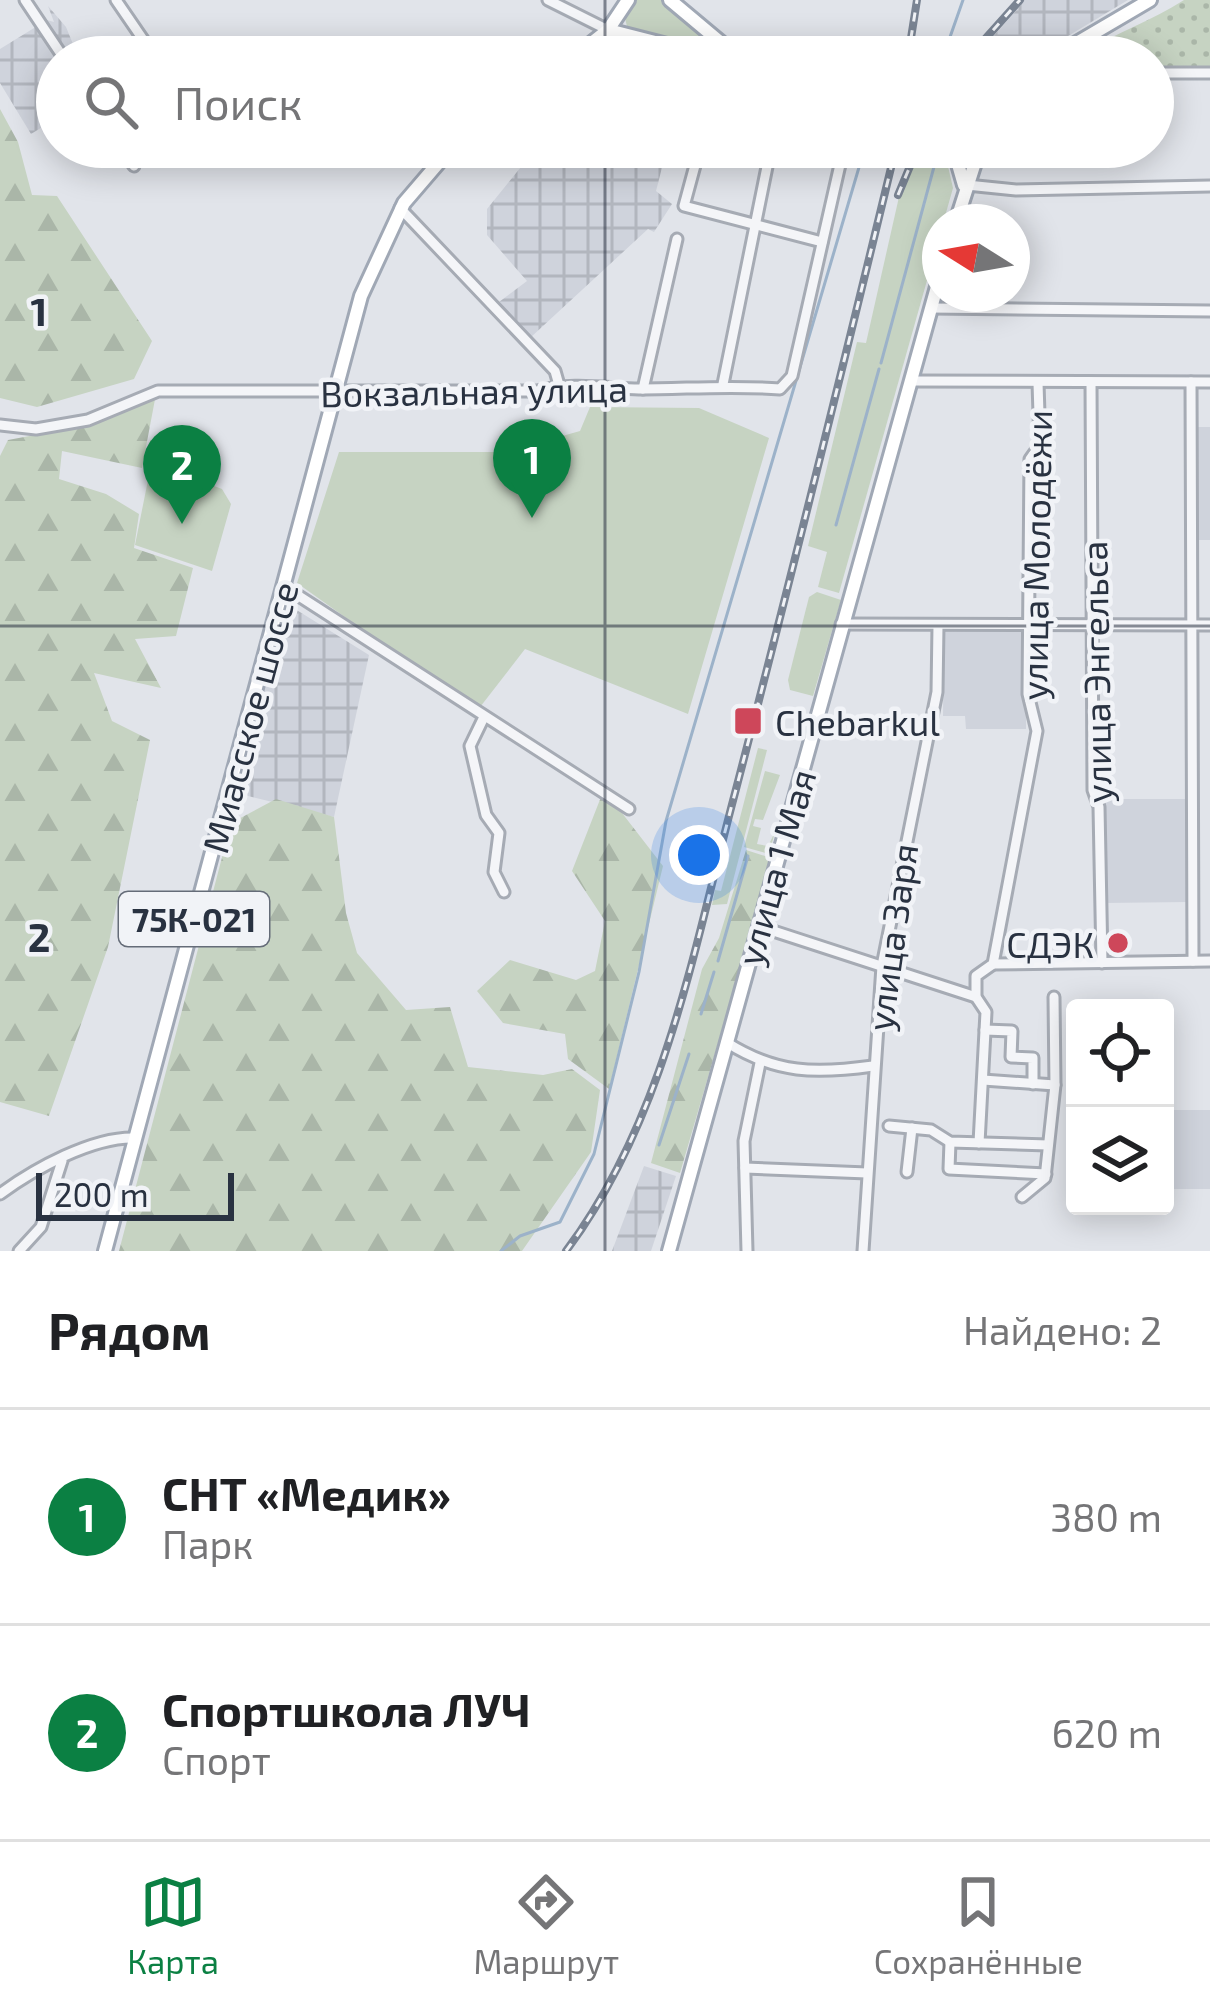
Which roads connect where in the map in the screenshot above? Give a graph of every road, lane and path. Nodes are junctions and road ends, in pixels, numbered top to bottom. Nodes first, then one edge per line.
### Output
1 (25, 0) edge
2 (116, 0) edge
3 (548, 0) edge
4 (628, 0) edge
5 (670, 0) edge
6 (1150, 0) edge
7 (608, 30) junction
8 (49, 36) edge
9 (141, 36) edge
10 (600, 36) edge
11 (632, 36) edge
12 (713, 36) edge
13 (1091, 36) edge
14 (1174, 73) edge
15 (1210, 73) edge
16 (434, 168) edge
17 (694, 168) edge
18 (766, 168) edge
19 (839, 168) edge
20 (960, 168) edge
21 (973, 168) edge
22 (1210, 186) edge
23 (966, 190) junction
24 (962, 204) edge
25 (400, 208) junction
26 (753, 223) junction
27 (677, 239) dead end
28 (822, 242) junction
29 (1030, 309) edge
30 (1210, 310) edge
31 (930, 312) edge
32 (910, 381) junction
33 (1091, 382) junction
34 (1191, 382) junction
35 (1210, 382) edge
36 (1038, 383) junction
37 (723, 384) junction
38 (560, 385) junction
39 (643, 389) junction
40 (336, 392) junction
41 (0, 425) edge
42 (285, 587) junction
43 (841, 624) junction
44 (1210, 625) edge
45 (938, 626) junction
46 (1028, 626) junction
47 (1091, 626) junction
48 (1191, 626) junction
49 (484, 717) junction
50 (629, 809) dead end
51 (504, 892) dead end
52 (758, 926) junction
53 (1210, 961) edge
54 (1102, 962) junction
55 (1192, 962) junction
56 (993, 964) junction
57 (882, 965) junction
58 (976, 997) junction
59 (1054, 997) dead end
60 (985, 1030) junction
61 (726, 1042) junction
62 (760, 1064) junction
63 (873, 1066) junction
64 (983, 1080) junction
65 (1033, 1084) junction
66 (1055, 1084) junction
67 (889, 1126) dead end
68 (912, 1128) junction
69 (136, 1138) junction
70 (950, 1142) junction
71 (979, 1143) junction
72 (1048, 1145) junction
73 (62, 1161) junction
74 (745, 1168) junction
75 (907, 1172) dead end
76 (867, 1173) junction
77 (1046, 1174) junction
78 (0, 1194) edge
79 (1022, 1197) dead end
80 (20, 1251) edge
81 (105, 1251) edge
82 (669, 1251) edge
83 (747, 1251) edge
84 (863, 1251) edge

1 - 8 street
2 - 9 street
3 - 7 street
4 - 7 main road
5 - 12 main road
6 - 13 main road
7 - 10 main road
7 - 11 main road
14 - 15 street
16 - 25 main road, 75К-021
17 - 26 street
18 - 26 street
19 - 28 street
20 - 23 main road
21 - 23 main road
22 - 23 street
23 - 24 main road
25 - 38 street
25 - 40 main road, 75К-021
26 - 28 street
26 - 37 street
27 - 39 street
28 - 37 street, Вокзальная улица
29 - 30 street
31 - 32 main road, улица 1 Мая
32 - 36 street
32 - 43 main road, улица 1 Мая
33 - 34 street
33 - 36 street
33 - 47 street, улица Энгельса
34 - 35 street
34 - 48 street
36 - 46 street, улица Молодёжи
37 - 39 street, Вокзальная улица
38 - 39 street, Вокзальная улица
38 - 40 street, Вокзальная улица
40 - 41 street, Вокзальная улица
40 - 42 main road, Миасское шоссе / 75К-021
42 - 49 street
42 - 69 main road, Миасское шоссе / 75К-021
43 - 45 street
43 - 52 main road, улица 1 Мая
44 - 48 street
45 - 46 street
45 - 57 street, улица Заря
46 - 47 street
46 - 56 street, улица Молодёжи
47 - 48 street
47 - 54 street, улица Энгельса
48 - 55 street
49 - 50 street
49 - 51 street
52 - 57 street
52 - 61 main road, улица 1 Мая
53 - 55 street
54 - 55 street
54 - 56 street
56 - 58 street, улица Молодёжи
57 - 58 street
57 - 63 street, улица Заря
58 - 60 street
59 - 66 street
60 - 64 street
60 - 65 street
61 - 62 street
61 - 82 main road, улица 1 Мая
62 - 63 street
62 - 74 street
63 - 76 street, улица Заря
64 - 65 street
64 - 71 street
65 - 66 street
66 - 72 street
67 - 68 street
68 - 70 street
68 - 75 street
69 - 73 street
69 - 81 main road, Миасское шоссе / 75К-021
70 - 71 street
70 - 77 street
71 - 72 street
72 - 77 street
73 - 78 street
73 - 80 street
74 - 76 street
74 - 83 street
76 - 84 street, улица Заря
77 - 79 street

